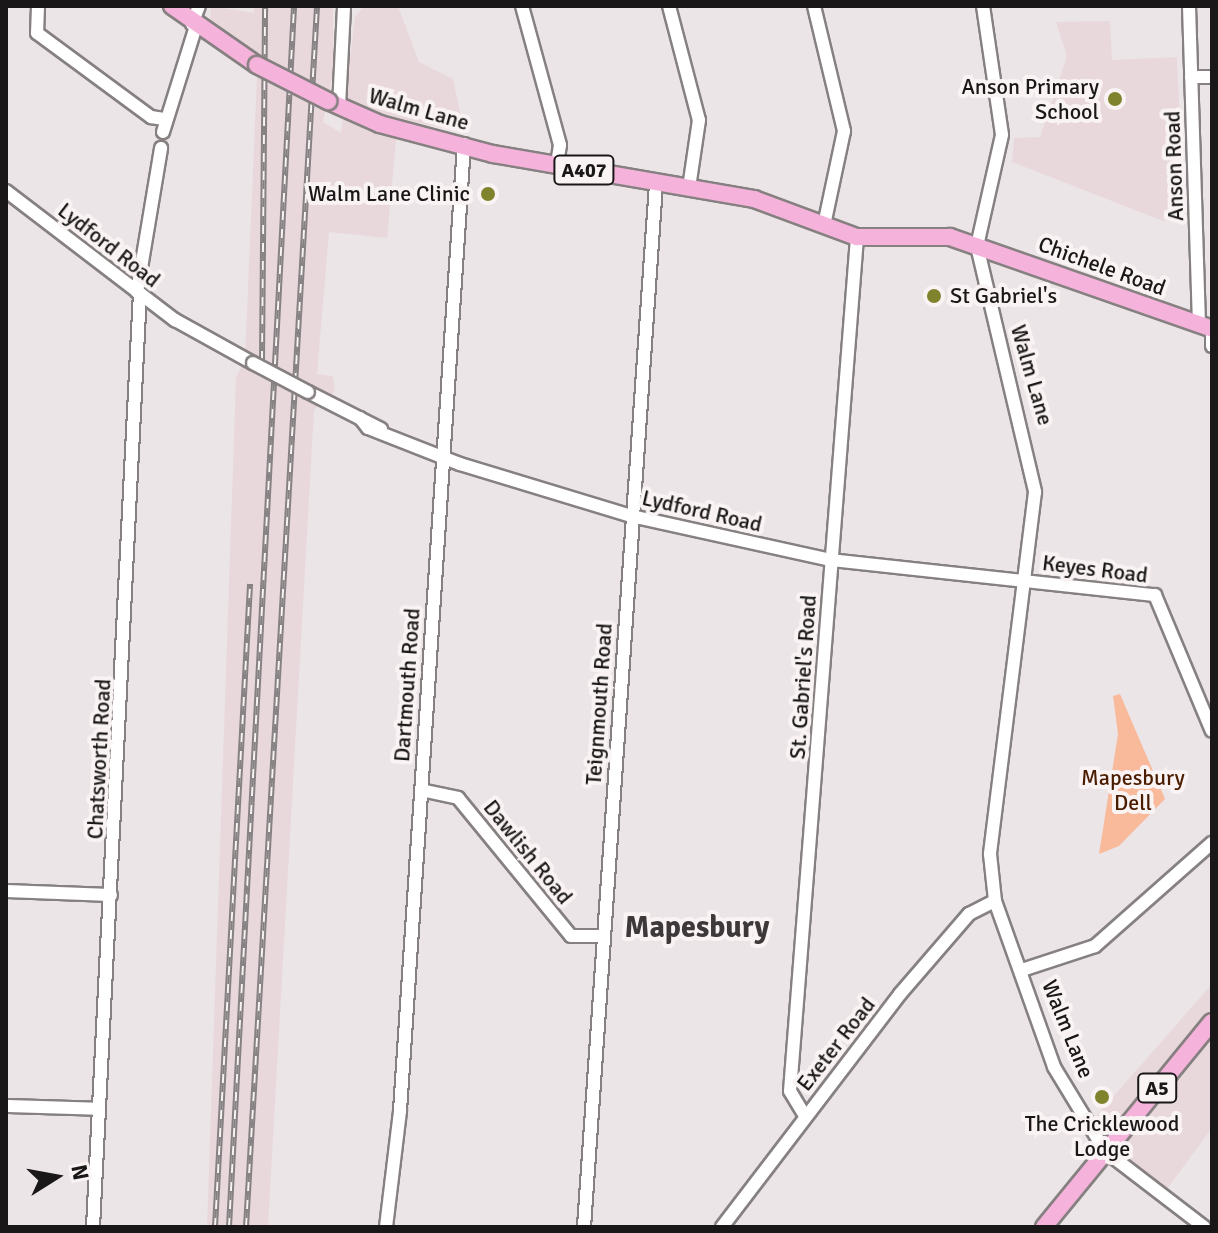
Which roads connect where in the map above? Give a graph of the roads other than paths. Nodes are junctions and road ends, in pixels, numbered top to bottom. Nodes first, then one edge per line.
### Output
1 (38, 6) edge
2 (172, 6) edge
3 (199, 6) edge
4 (344, 6) edge
5 (522, 6) edge
6 (669, 6) edge
7 (814, 6) edge
8 (983, 6) edge
9 (1189, 6) edge
10 (194, 25) junction
11 (1191, 77) junction
12 (1212, 77) edge
13 (334, 104) junction
14 (464, 144) junction
15 (161, 148) dead end
16 (557, 165) junction
17 (656, 184) junction
18 (689, 188) junction
19 (6, 191) edge
20 (824, 225) junction
21 (857, 237) junction
22 (977, 246) junction
23 (138, 293) junction
24 (1206, 326) edge
25 (1212, 336) edge
26 (1212, 346) edge
27 (441, 455) junction
28 (631, 516) junction
29 (831, 560) junction
30 (1027, 581) junction
31 (1212, 731) edge
32 (421, 790) junction
33 (1212, 843) edge
34 (6, 891) edge
35 (111, 895) junction
36 (995, 901) junction
37 (603, 936) junction
38 (1022, 970) junction
39 (1211, 1024) edge
40 (6, 1106) edge
41 (99, 1109) junction
42 (805, 1116) junction
43 (1105, 1151) junction
44 (93, 1227) edge
45 (386, 1227) edge
46 (584, 1227) edge
47 (722, 1227) edge
48 (1044, 1227) edge
49 (1204, 1227) edge

1 - 10 street
2 - 10 main road, Walm Lane / A407
3 - 10 street
4 - 13 street
5 - 16 street
6 - 18 street
7 - 20 street
8 - 22 street
9 - 11 street, Anson Road
10 - 13 main road, Walm Lane / A407, bridge
11 - 12 street
11 - 24 street, Anson Road
13 - 14 main road, Walm Lane / A407
14 - 16 main road, Walm Lane / A407
14 - 27 street, Dartmouth Road
15 - 23 street, Chatsworth Road
16 - 17 main road, Walm Lane / A407
17 - 18 main road, Walm Lane / A407
17 - 28 street, Teignmouth Road
18 - 20 main road, Walm Lane / A407
19 - 23 street, Lydford Road
20 - 21 main road, Walm Lane / A407
21 - 22 main road, Walm Lane / A407
21 - 29 street, St. Gabriel's Road
22 - 24 main road, Chichele Road / A407
22 - 30 street, Walm Lane
23 - 27 street, Lydford Road, bridge
23 - 35 street, Chatsworth Road
25 - 26 street
27 - 28 street, Lydford Road
27 - 32 street, Dartmouth Road
28 - 29 street, Lydford Road
28 - 37 street, Teignmouth Road
29 - 30 street, Lydford Road
29 - 42 street, St. Gabriel's Road
30 - 31 street, Keyes Road
30 - 36 street, Walm Lane
32 - 37 street, Dawlish Road
32 - 45 street, Dartmouth Road
33 - 38 street
34 - 35 street
35 - 41 street, Chatsworth Road
36 - 38 street, Walm Lane
36 - 42 street, Exeter Road
37 - 46 street, Teignmouth Road
38 - 43 street, Walm Lane
39 - 43 main road, A5
40 - 41 street
41 - 44 street, Chatsworth Road
42 - 47 street, Exeter Road
43 - 48 main road, A5
43 - 49 street

